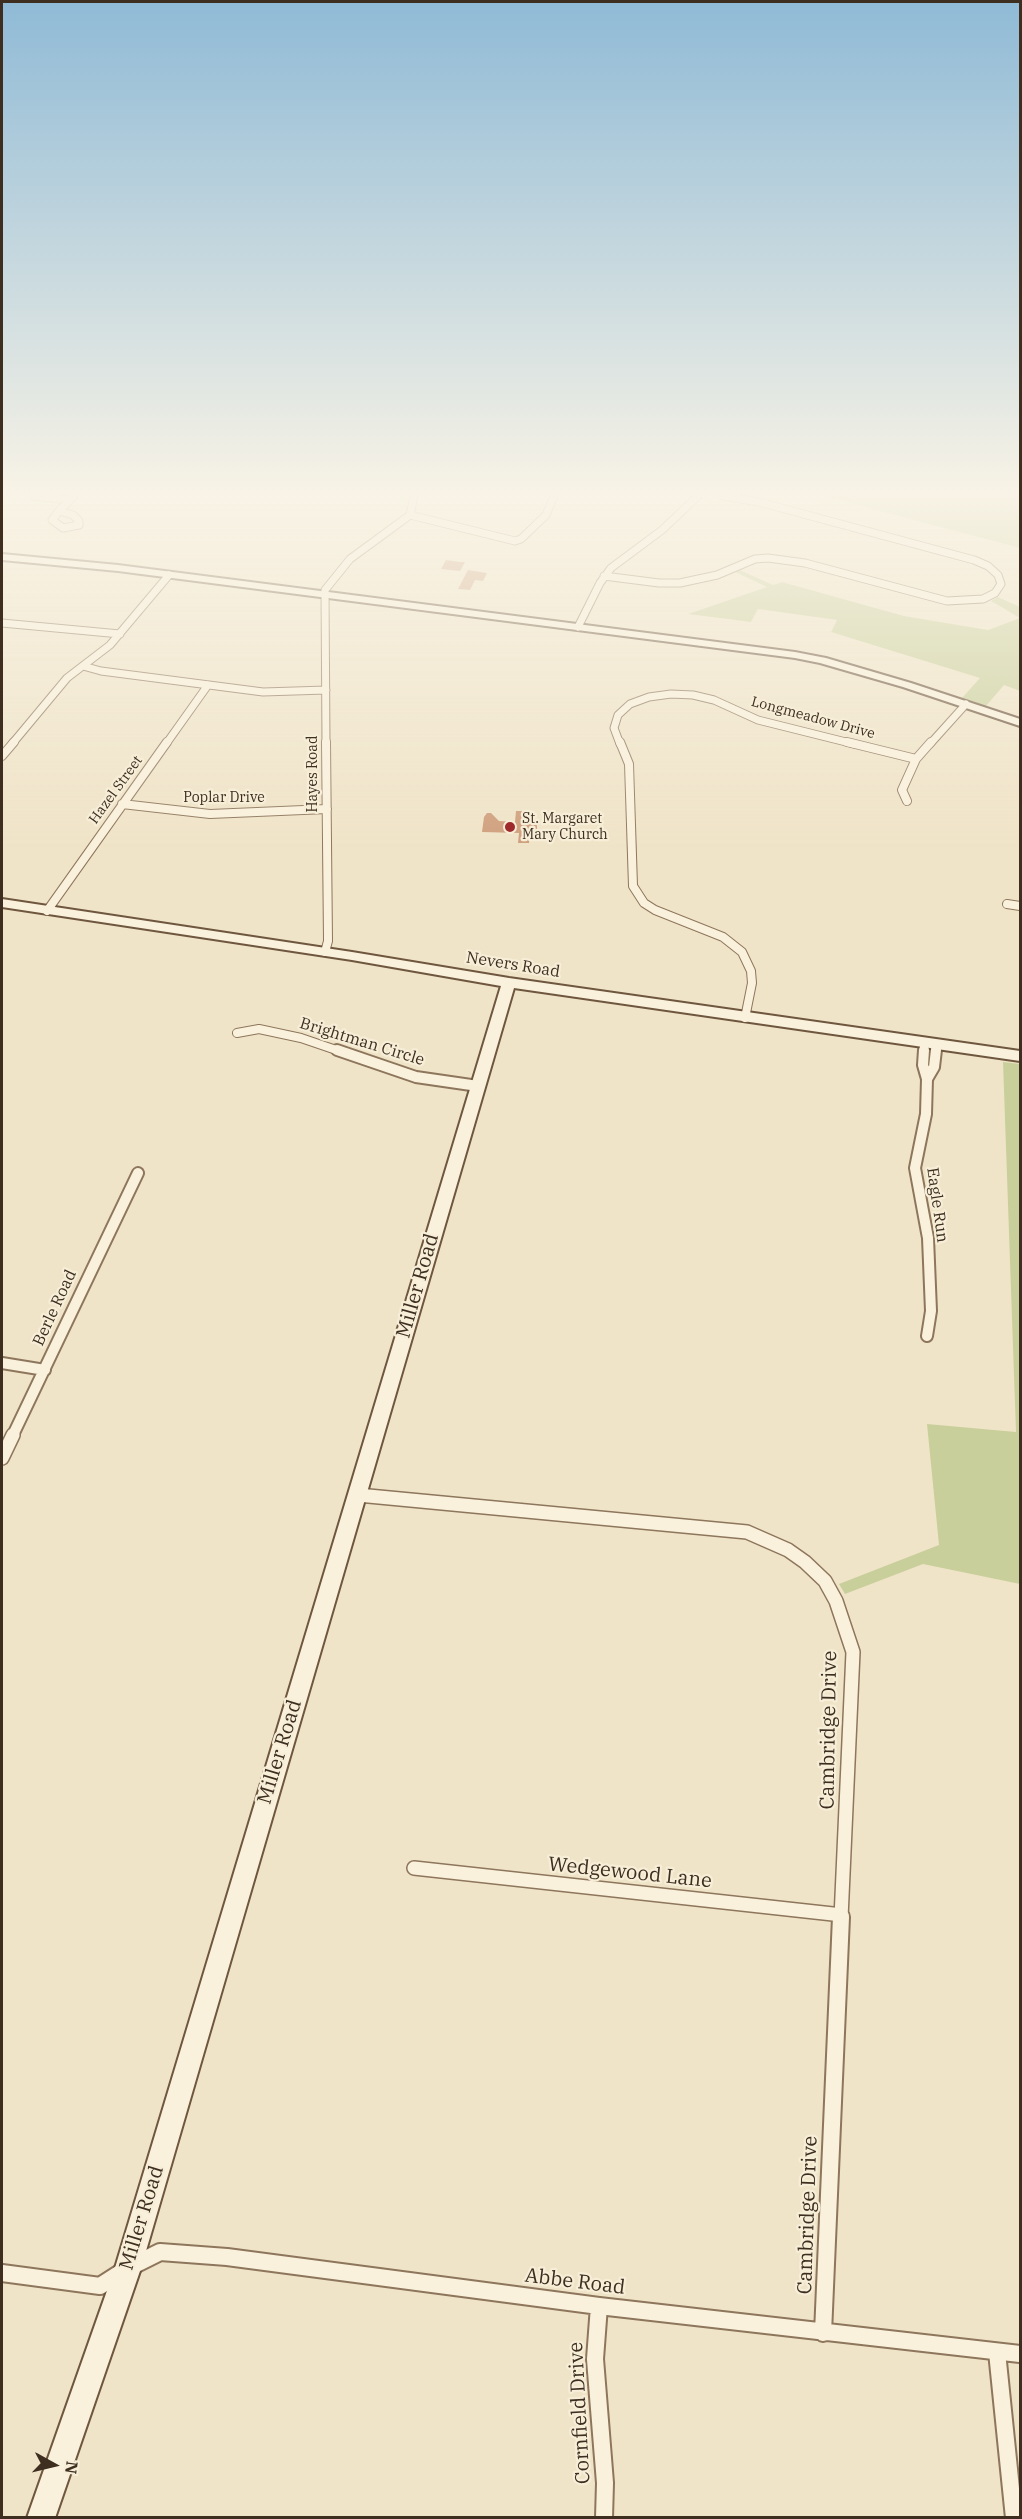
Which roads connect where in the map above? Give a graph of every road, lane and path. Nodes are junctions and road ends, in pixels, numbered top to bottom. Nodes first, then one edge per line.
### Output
1 (137, 614) edge
2 (326, 614) edge
3 (469, 614) edge
4 (585, 614) edge
5 (2, 623) edge
6 (578, 627) junction
7 (120, 634) junction
8 (83, 666) junction
9 (208, 685) junction
10 (326, 690) junction
11 (966, 704) junction
12 (1020, 723) edge
13 (2, 756) edge
14 (916, 759) junction
15 (907, 801) dead end
16 (122, 804) junction
17 (327, 809) junction
18 (2, 903) edge
19 (1007, 904) dead end
20 (1020, 906) edge
21 (47, 910) junction
22 (325, 952) junction
23 (509, 983) junction
24 (745, 1018) junction
25 (237, 1033) dead end
26 (930, 1044) junction
27 (1020, 1056) edge
28 (478, 1086) junction
29 (138, 1173) dead end
30 (927, 1336) dead end
31 (2, 1363) edge
32 (45, 1370) junction
33 (2, 1458) edge
34 (358, 1495) junction
35 (414, 1868) dead end
36 (842, 1915) junction
37 (128, 2268) junction
38 (2, 2273) edge
39 (599, 2306) junction
40 (823, 2333) junction
41 (997, 2352) junction
42 (1020, 2354) edge
43 (40, 2517) edge
44 (604, 2517) edge
45 (1014, 2517) edge

1 - 7 street
2 - 10 street, Hayes Road
3 - 6 street
4 - 6 street
5 - 7 street
6 - 11 street
7 - 8 street
8 - 9 street
8 - 13 street
9 - 10 street
9 - 16 street, Hazel Street
10 - 17 street, Hayes Road
11 - 12 street
11 - 14 street
14 - 15 street
14 - 24 street, Longmeadow Drive
16 - 17 street, Poplar Drive
16 - 21 street, Hazel Street
17 - 22 street, Hayes Road
18 - 21 street, Nevers Road
19 - 20 street
21 - 22 street, Nevers Road
22 - 23 street, Nevers Road
23 - 24 street, Nevers Road
23 - 28 street, Miller Road
24 - 26 street, Nevers Road
25 - 28 street, Brightman Circle
26 - 27 street, Nevers Road
26 - 30 street, Eagle Run
28 - 34 street, Miller Road
29 - 32 street, Berle Road
31 - 32 street
32 - 33 street, Berle Road
34 - 36 street, Cambridge Drive
34 - 37 street, Miller Road
35 - 36 street, Wedgewood Lane
36 - 40 street, Cambridge Drive
37 - 38 street, Abbe Road
37 - 39 street, Abbe Road
37 - 43 street, Miller Road
39 - 40 street, Abbe Road
39 - 44 street, Cornfield Drive
40 - 41 street, Abbe Road
41 - 42 street, Abbe Road
41 - 45 street

